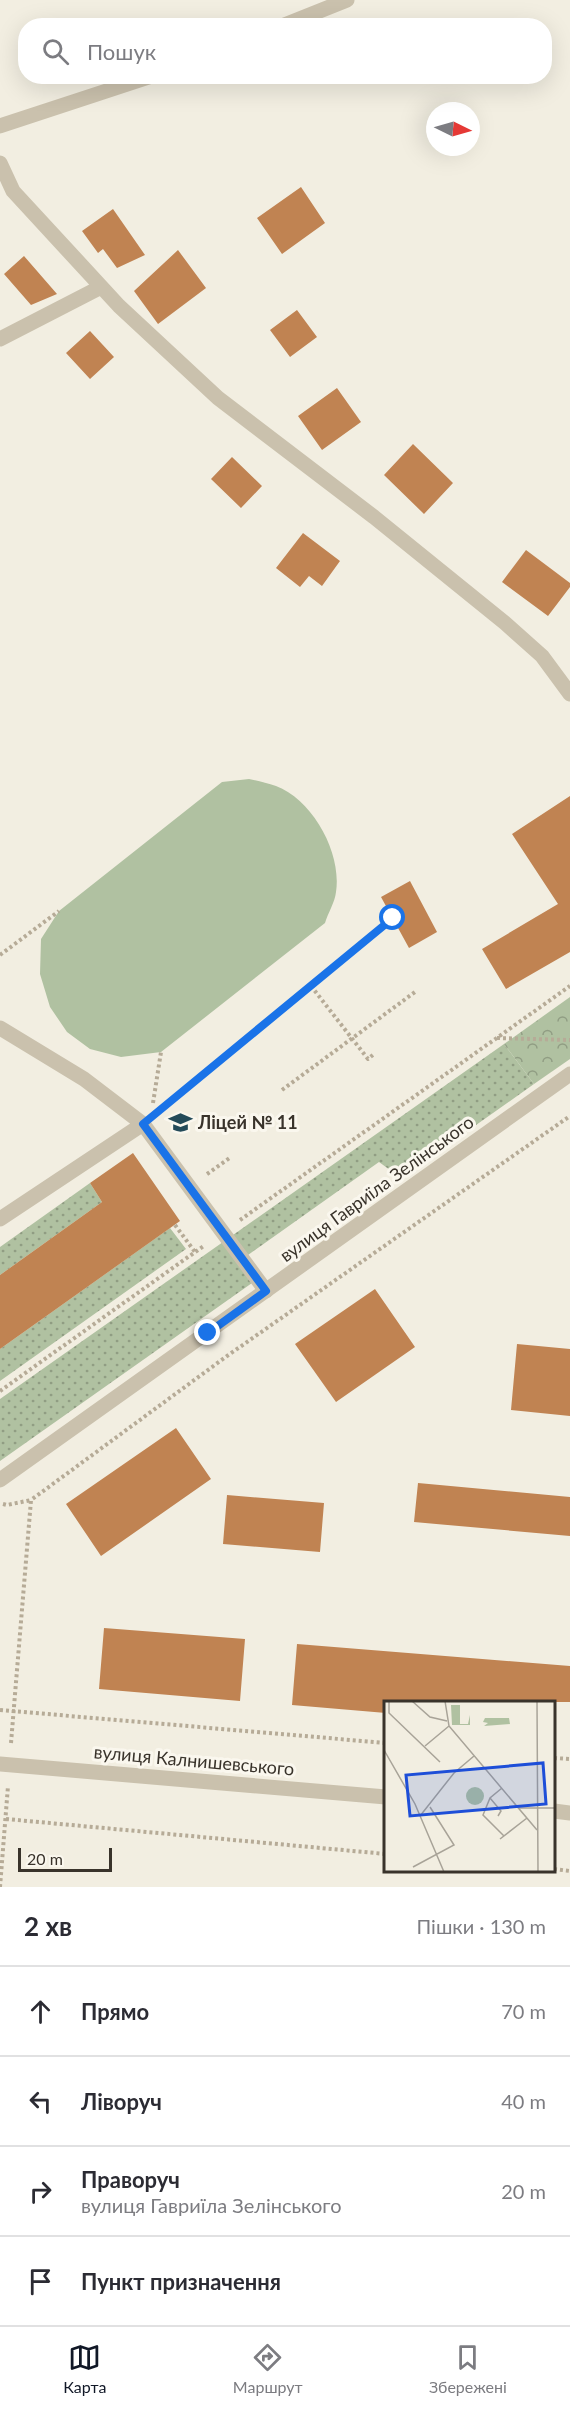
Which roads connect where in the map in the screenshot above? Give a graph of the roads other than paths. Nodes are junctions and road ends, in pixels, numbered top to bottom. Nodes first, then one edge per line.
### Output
1 (347, 0) edge
2 (302, 18) edge
3 (128, 84) edge
4 (0, 126) edge
5 (0, 164) edge
6 (101, 287) junction
7 (0, 339) edge
8 (570, 694) edge
9 (0, 1028) edge
10 (570, 1074) edge
11 (143, 1124) junction
12 (0, 1219) edge
13 (266, 1291) junction
14 (0, 1480) edge
15 (0, 1764) edge
16 (384, 1797) edge
17 (555, 1811) edge
18 (570, 1812) edge

1 - 2 street
3 - 4 street
5 - 6 street
6 - 7 street
6 - 8 street
9 - 11 street
10 - 13 street, вулиця Гавриїла Зелінського
11 - 12 street
11 - 13 street
13 - 14 street, вулиця Гавриїла Зелінського
15 - 16 street, вулиця Калнишевського
17 - 18 street

